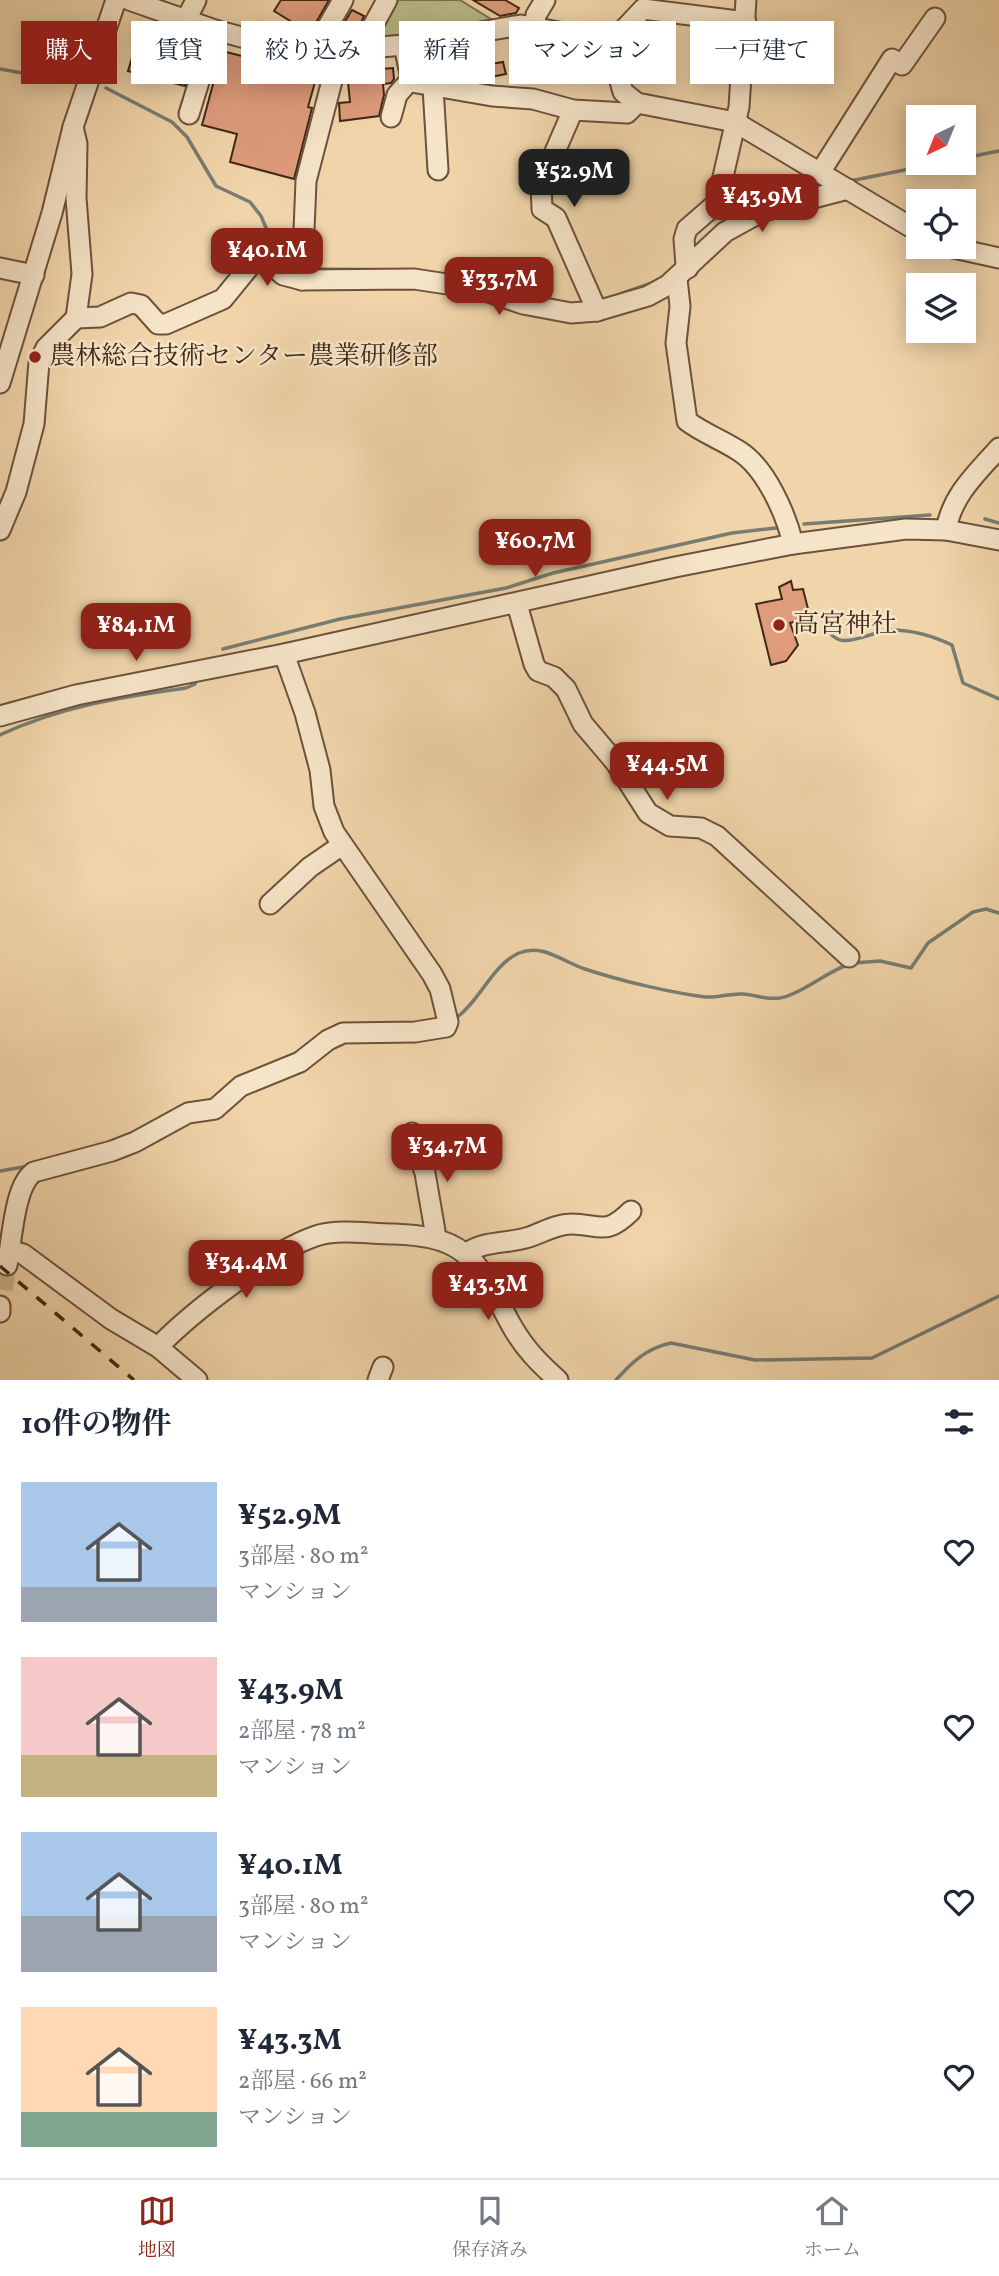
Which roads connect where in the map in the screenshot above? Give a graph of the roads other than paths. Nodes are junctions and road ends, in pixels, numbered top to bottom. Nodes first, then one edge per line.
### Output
1 (116, 0) edge
2 (129, 0) edge
3 (195, 0) edge
4 (343, 0) edge
5 (545, 0) edge
6 (746, 0) edge
7 (380, 2) edge
8 (699, 9) edge
9 (935, 18) dead end
10 (186, 20) junction
11 (189, 21) edge
12 (336, 21) edge
13 (373, 21) edge
14 (535, 21) edge
15 (634, 21) edge
16 (742, 21) edge
17 (746, 21) edge
18 (198, 84) edge
19 (331, 84) edge
20 (407, 84) edge
21 (425, 84) edge
22 (621, 84) edge
23 (741, 84) edge
24 (433, 87) junction
25 (637, 103) junction
26 (573, 110) junction
27 (189, 114) dead end
28 (391, 117) dead end
29 (736, 122) junction
30 (73, 127) junction
31 (438, 170) dead end
32 (821, 171) junction
33 (848, 189) junction
34 (906, 224) edge
35 (976, 253) edge
36 (999, 258) edge
37 (0, 268) edge
38 (682, 274) junction
39 (34, 275) junction
40 (302, 280) junction
41 (597, 311) junction
42 (76, 318) junction
43 (0, 383) edge
44 (999, 448) edge
45 (0, 530) edge
46 (946, 530) junction
47 (999, 540) edge
48 (793, 544) junction
49 (517, 604) junction
50 (284, 654) junction
51 (0, 716) edge
52 (342, 845) junction
53 (270, 904) dead end
54 (849, 957) dead end
55 (412, 1133) dead end
56 (631, 1212) dead end
57 (433, 1237) junction
58 (466, 1254) junction
59 (1, 1296) edge
60 (0, 1312) edge
61 (158, 1347) junction
62 (197, 1380) edge
63 (558, 1380) edge

1 - 30 street
2 - 10 street
3 - 10 street
4 - 12 street
5 - 14 street
6 - 17 street
7 - 13 street
8 - 15 street
8 - 16 street
9 - 32 street
10 - 11 street
18 - 27 street
19 - 40 street
20 - 28 street
21 - 24 street
22 - 25 street
23 - 29 street
24 - 26 street
24 - 31 street
25 - 26 street
25 - 29 street
26 - 41 street
29 - 32 street
29 - 38 street
30 - 39 street
30 - 42 street
32 - 33 street
33 - 34 street
33 - 38 street
35 - 36 street
37 - 39 street
38 - 41 street
38 - 48 street
39 - 43 street
40 - 41 street
40 - 42 street
42 - 45 street
44 - 46 street
46 - 47 street
46 - 48 street
48 - 49 street
49 - 50 street
49 - 54 street
50 - 51 street
50 - 52 street
52 - 53 street
52 - 61 street
55 - 57 street
56 - 58 street
57 - 58 street
57 - 61 street
58 - 63 street
59 - 60 street
61 - 62 street

